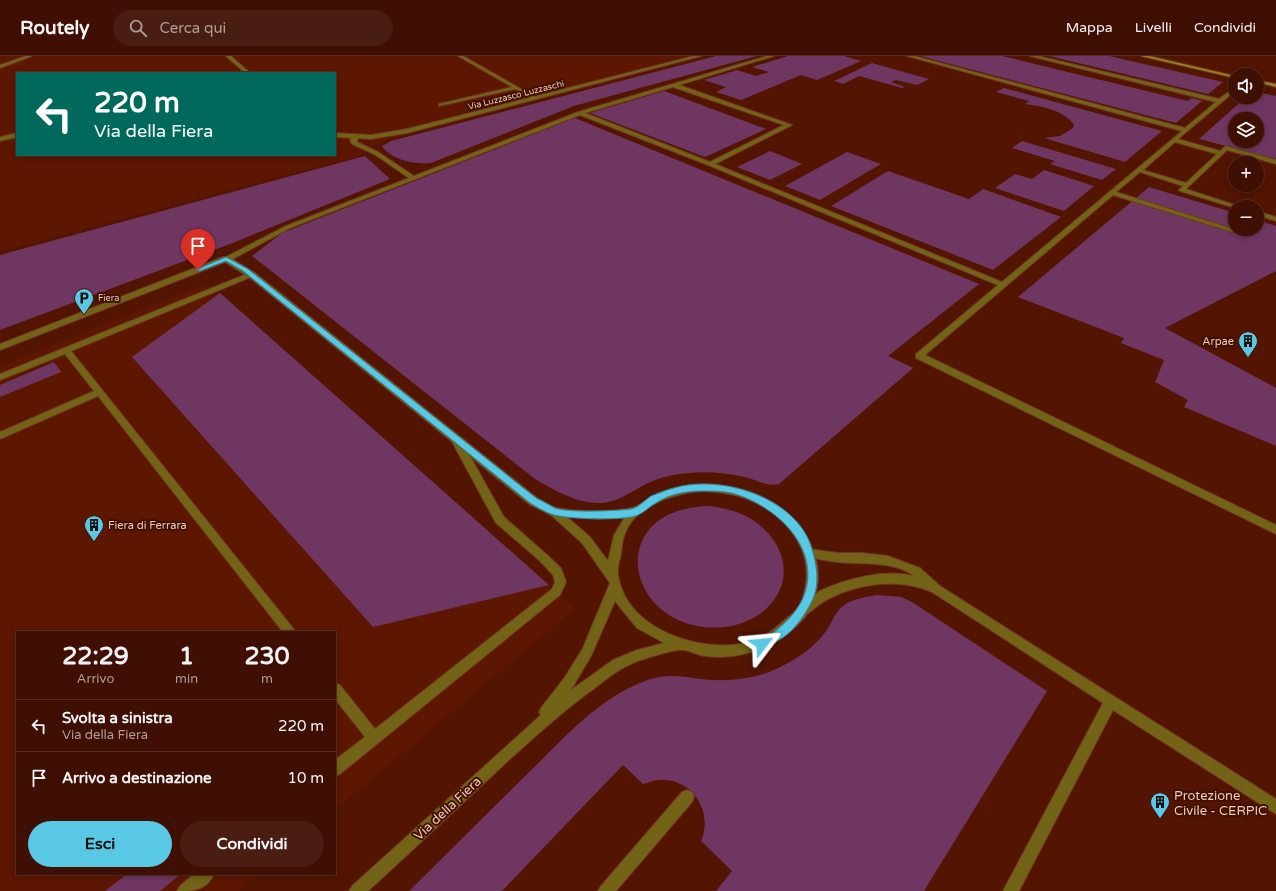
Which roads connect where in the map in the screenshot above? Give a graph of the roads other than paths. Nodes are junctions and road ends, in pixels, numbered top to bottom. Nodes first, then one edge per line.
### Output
1 (30, 56) edge
2 (228, 56) edge
3 (460, 56) edge
4 (699, 56) edge
5 (772, 56) edge
6 (909, 56) edge
7 (1032, 56) edge
8 (1143, 56) edge
9 (0, 67) edge
10 (247, 72) edge
11 (1228, 75) edge
12 (1264, 83) edge
13 (673, 85) junction
14 (1276, 86) edge
15 (514, 88) junction
16 (1228, 94) edge
17 (534, 98) junction
18 (1220, 101) junction
19 (441, 105) dead end
20 (580, 113) junction
21 (1186, 130) junction
22 (16, 135) edge
23 (336, 135) edge
24 (355, 137) junction
25 (0, 139) edge
26 (1174, 140) junction
27 (1221, 153) junction
28 (1276, 162) edge
29 (710, 164) junction
30 (1138, 170) junction
31 (414, 178) junction
32 (1188, 185) junction
33 (1112, 193) junction
34 (1228, 204) edge
35 (1264, 215) edge
36 (1276, 219) edge
37 (1228, 229) edge
38 (226, 258) junction
39 (252, 275) junction
40 (1003, 285) junction
41 (0, 347) edge
42 (66, 350) junction
43 (0, 377) edge
44 (99, 392) junction
45 (0, 436) edge
46 (455, 438) junction
47 (555, 512) junction
48 (635, 512) junction
49 (1276, 530) edge
50 (809, 553) junction
51 (614, 582) junction
52 (936, 589) junction
53 (803, 610) junction
54 (289, 631) edge
55 (679, 644) junction
56 (336, 690) edge
57 (1111, 701) junction
58 (530, 732) junction
59 (374, 738) junction
60 (336, 768) edge
61 (687, 797) dead end
62 (1276, 807) edge
63 (205, 875) edge
64 (364, 889) edge
65 (185, 891) edge
66 (606, 891) edge
67 (1011, 891) edge

1 - 9 street
2 - 10 street
3 - 15 street
4 - 17 street, Via Luzzasco Luzzaschi
5 - 13 street
6 - 21 street
7 - 18 street
8 - 11 main road
12 - 14 main road
13 - 20 street
13 - 29 street
15 - 17 street
15 - 19 street
16 - 18 street
17 - 24 street, Via Luzzasco Luzzaschi
18 - 21 street
20 - 29 street
20 - 31 street
21 - 26 street
22 - 25 street
23 - 24 street, Via Luzzasco Luzzaschi
24 - 31 street
26 - 27 street
26 - 30 street
27 - 28 street
27 - 32 street
29 - 40 street
30 - 32 street
30 - 33 street
31 - 38 street
32 - 34 street
33 - 37 street
33 - 40 street
35 - 36 street
38 - 39 street, Via della Fiera
38 - 41 street
39 - 42 street
39 - 46 street, Via della Fiera
40 - 49 street
42 - 43 street
42 - 44 street
44 - 45 street
44 - 54 street
46 - 47 street, Via della Fiera
46 - 59 street
47 - 48 street, Via della Fiera
47 - 51 street, Via della Fiera
48 - 50 street, Via della Fiera
48 - 51 street, Via della Fiera
50 - 52 street
50 - 53 street, Via della Fiera
51 - 55 street, Via della Fiera
51 - 58 street, Via della Fiera
52 - 53 street
52 - 57 street
53 - 55 street, Via della Fiera
55 - 58 street, Via della Fiera
56 - 59 street
57 - 62 street
57 - 67 street
58 - 64 street, Via della Fiera
59 - 60 street
61 - 66 street
63 - 65 street

